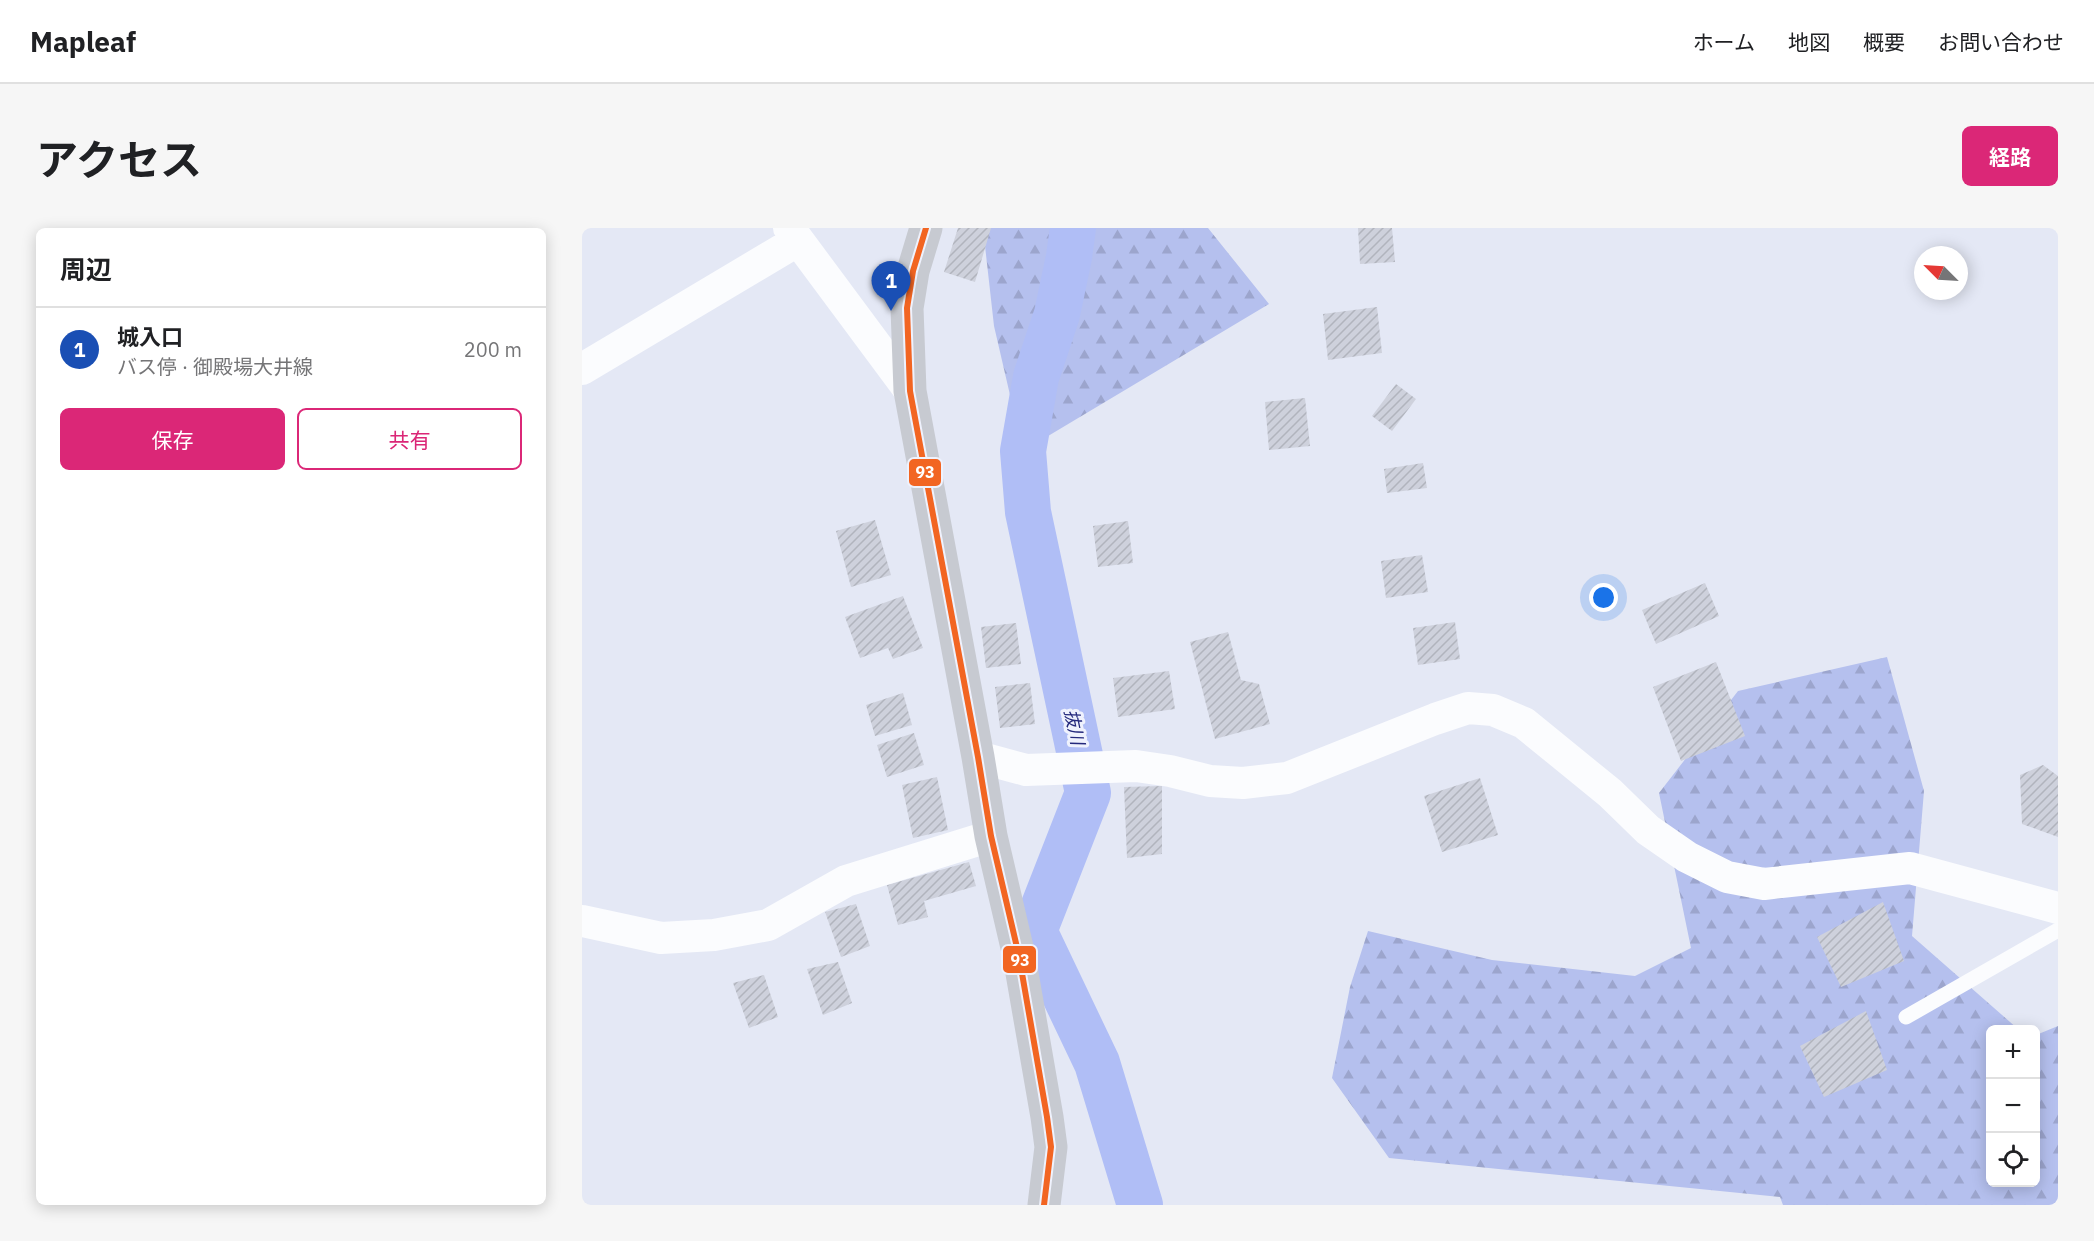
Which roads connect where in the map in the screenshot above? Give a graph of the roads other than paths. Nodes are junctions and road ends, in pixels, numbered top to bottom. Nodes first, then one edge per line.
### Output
1 (926, 228) edge
2 (793, 235) edge
3 (582, 369) edge
4 (910, 391) junction
5 (978, 757) junction
6 (991, 836) junction
7 (2058, 908) edge
8 (582, 921) edge
9 (2058, 930) edge
10 (1906, 1017) dead end
11 (1044, 1205) edge

1 - 4 main road
2 - 3 street
2 - 4 street
4 - 5 main road
5 - 6 main road
5 - 7 street
6 - 8 street
6 - 11 main road
9 - 10 lane

